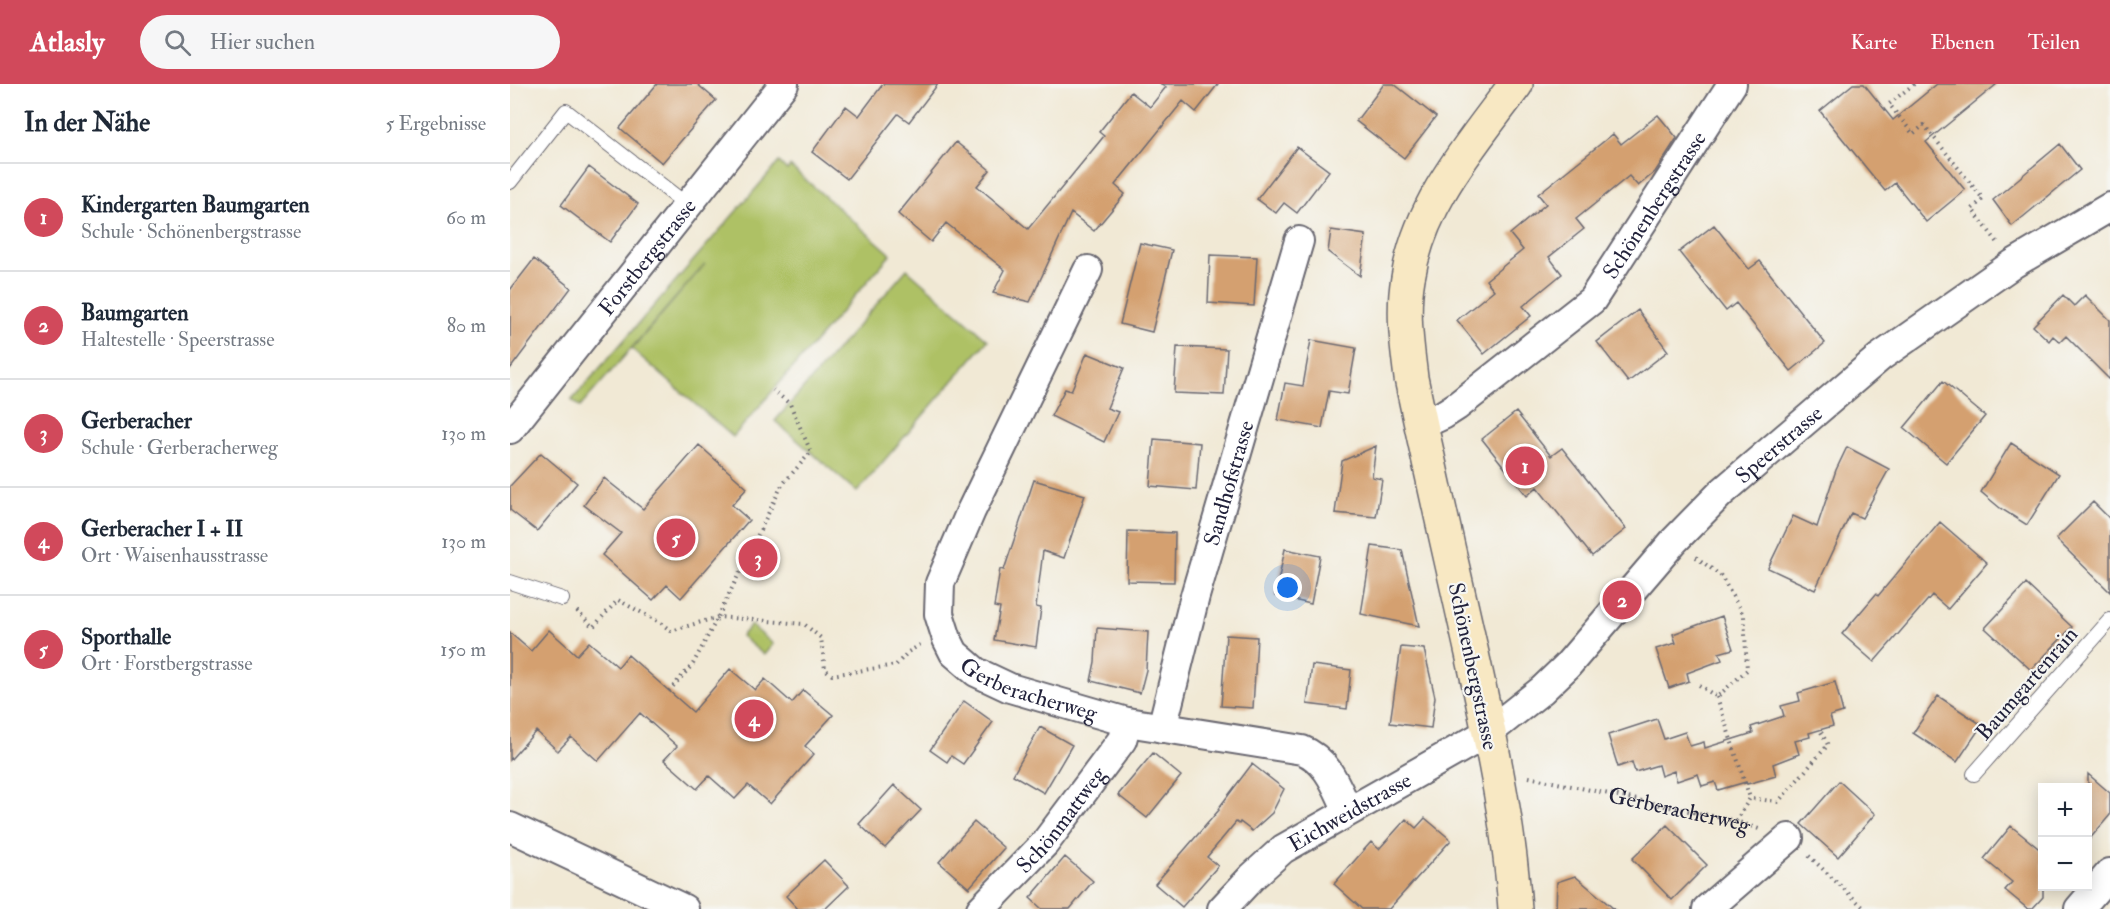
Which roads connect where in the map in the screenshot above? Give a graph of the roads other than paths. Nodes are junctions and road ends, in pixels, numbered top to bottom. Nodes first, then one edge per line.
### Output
1 (784, 84) edge
2 (1516, 84) edge
3 (1732, 84) edge
4 (510, 182) edge
5 (687, 205) junction
6 (2110, 207) edge
7 (1299, 241) dead end
8 (1088, 270) dead end
9 (1420, 424) junction
10 (510, 429) edge
11 (510, 582) edge
12 (562, 599) dead end
13 (2110, 620) edge
14 (1127, 722) junction
15 (1162, 728) junction
16 (1489, 732) junction
17 (1974, 774) dead end
18 (1348, 811) junction
19 (510, 827) edge
20 (1789, 838) road end
21 (2110, 873) edge
22 (684, 909) edge
23 (981, 909) edge
24 (1222, 909) edge
25 (1515, 909) edge
26 (1707, 909) edge
27 (2079, 909) edge

1 - 5 street, Forstbergstrasse
2 - 9 street, Schönenbergstrasse
3 - 9 street, Schönenbergstrasse
4 - 5 lane
5 - 10 street, Forstbergstrasse
6 - 16 street, Speerstrasse
7 - 15 street, Sandhofstrasse
8 - 14 street, Gerberacherweg
9 - 16 street, Schönenbergstrasse
11 - 12 lane
13 - 17 lane, Baumgartenrain
14 - 15 street, Gerberacherweg
14 - 23 street, Schönmattweg
15 - 18 street, Gerberacherweg
16 - 18 street, Eichweidstrasse
16 - 25 street, Schönenbergstrasse
18 - 24 street, Eichweidstrasse
19 - 22 street
20 - 26 street
21 - 27 street

